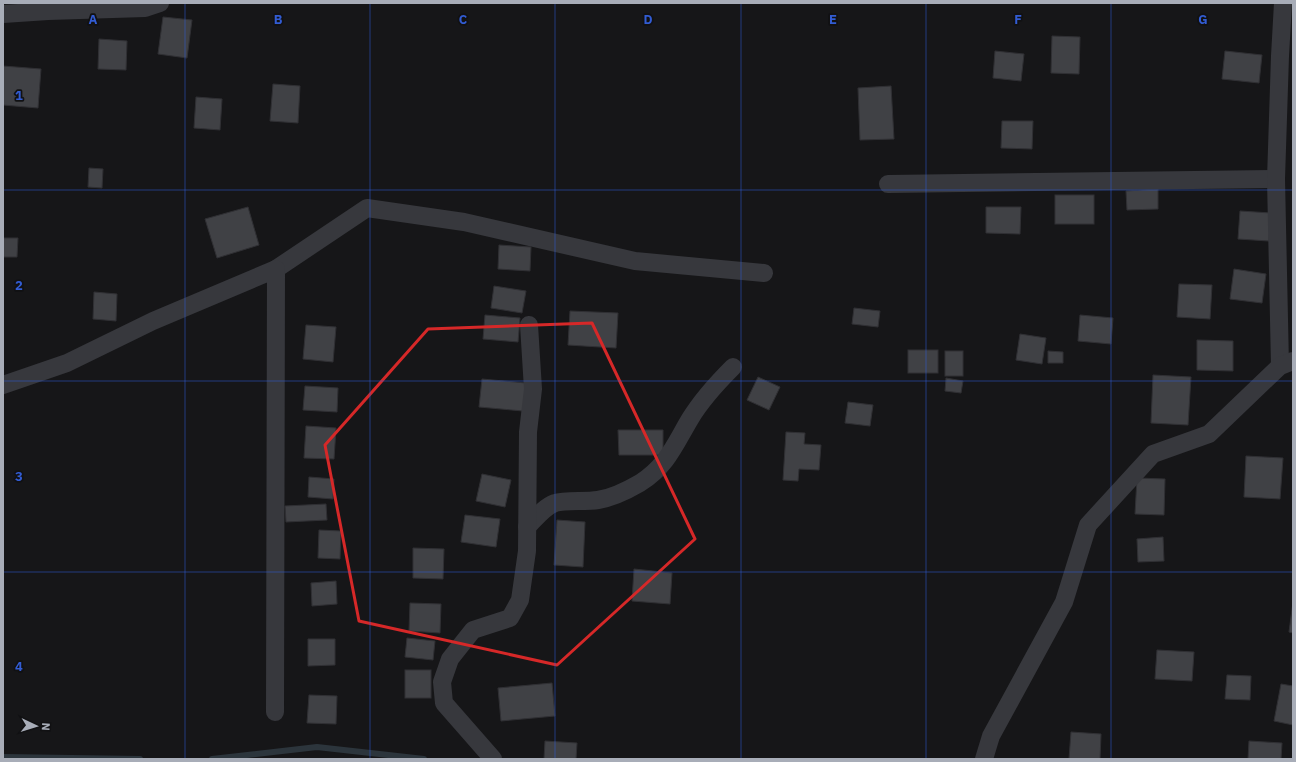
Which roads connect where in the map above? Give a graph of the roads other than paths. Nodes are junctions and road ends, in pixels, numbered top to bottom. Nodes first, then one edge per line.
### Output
1 (160, 3) edge
2 (1283, 3) edge
3 (3, 14) edge
4 (1286, 82) edge
5 (1276, 179) junction
6 (888, 184) dead end
7 (276, 269) junction
8 (764, 273) dead end
9 (529, 326) dead end
10 (1287, 364) edge
11 (733, 367) dead end
12 (3, 385) edge
13 (527, 527) junction
14 (275, 712) dead end
15 (493, 759) edge
16 (984, 759) edge

1 - 3 street
2 - 4 street
4 - 5 street
5 - 6 street
5 - 10 street
7 - 8 street
7 - 12 street
7 - 14 street
9 - 13 street
10 - 16 street
11 - 13 street
13 - 15 street

